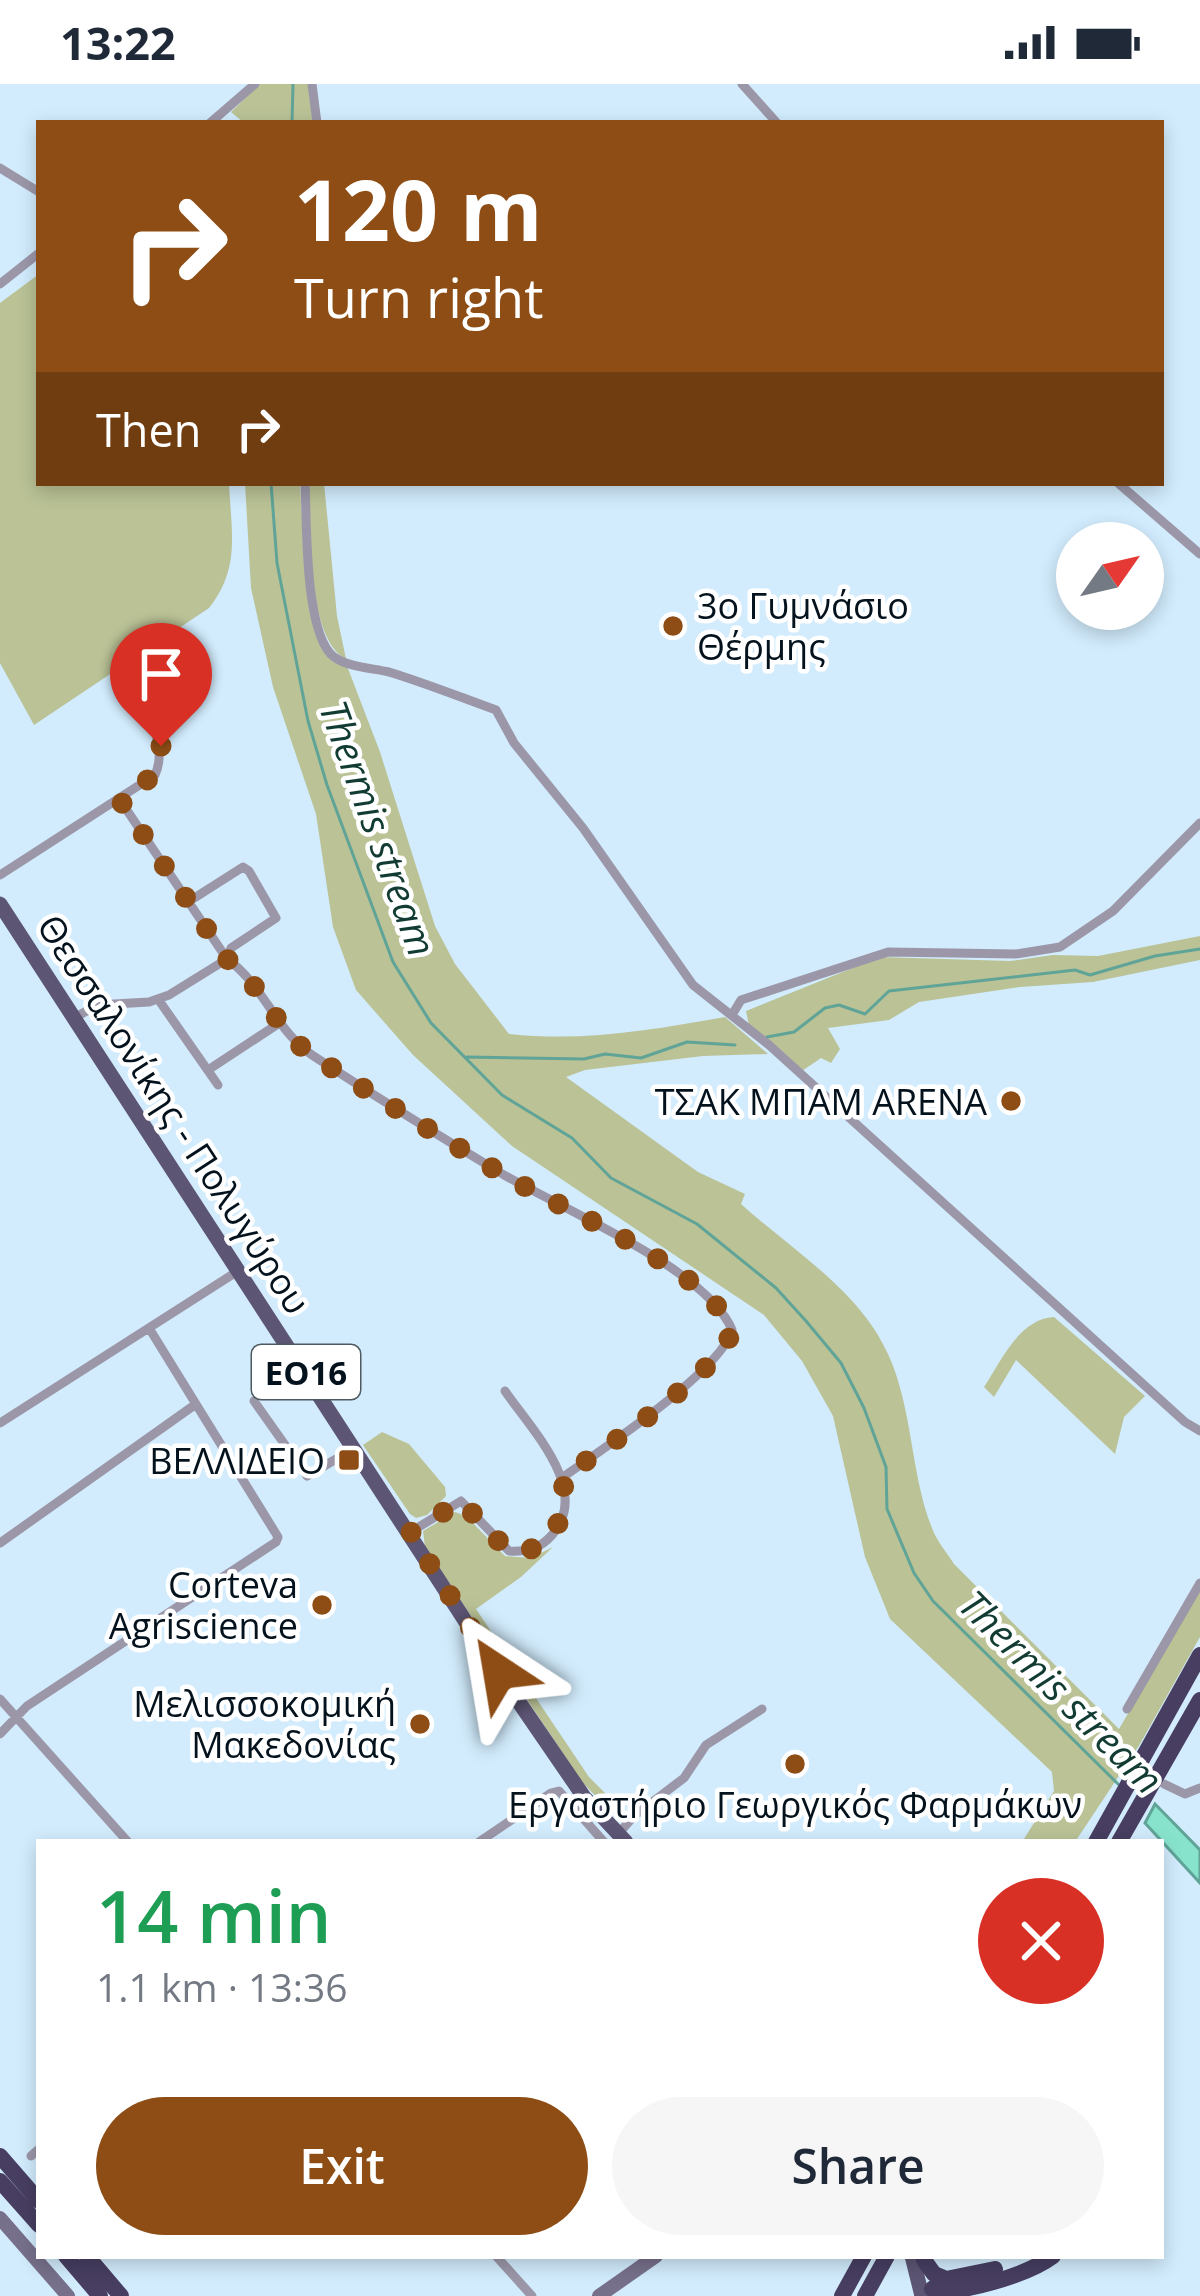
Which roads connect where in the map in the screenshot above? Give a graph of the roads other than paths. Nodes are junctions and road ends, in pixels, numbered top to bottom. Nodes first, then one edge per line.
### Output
1 (255, 84) edge
2 (312, 84) edge
3 (742, 84) edge
4 (213, 120) edge
5 (317, 120) edge
6 (774, 120) edge
7 (0, 168) edge
8 (36, 190) edge
9 (36, 255) edge
10 (0, 284) edge
11 (305, 486) edge
12 (1121, 486) edge
13 (1200, 554) edge
14 (121, 669) dead end
15 (120, 800) junction
16 (1200, 823) edge
17 (0, 875) edge
18 (188, 902) junction
19 (0, 904) edge
20 (227, 959) junction
21 (158, 999) junction
22 (732, 1015) junction
23 (76, 1017) junction
24 (281, 1022) junction
25 (208, 1070) junction
26 (218, 1085) dead end
27 (241, 1270) junction
28 (149, 1328) junction
29 (505, 1391) dead end
30 (254, 1401) dead end
31 (196, 1404) junction
32 (0, 1423) edge
33 (1200, 1431) edge
34 (355, 1448) junction
35 (563, 1477) junction
36 (410, 1533) junction
37 (0, 1543) edge
38 (1200, 1582) edge
39 (1200, 1655) edge
40 (0, 1699) edge
41 (1200, 1700) edge
42 (762, 1708) dead end
43 (1127, 1709) dead end
44 (18, 1719) junction
45 (0, 1734) edge
46 (1158, 1785) junction
47 (1200, 1788) edge
48 (125, 1839) edge
49 (483, 1839) edge
50 (616, 1839) edge
51 (1098, 1839) edge
52 (1121, 1839) edge
53 (0, 2156) edge
54 (0, 2181) edge
55 (36, 2198) edge
56 (0, 2218) edge
57 (36, 2222) edge
58 (69, 2259) edge
59 (89, 2259) edge
60 (499, 2259) edge
61 (652, 2259) edge
62 (862, 2259) edge
63 (885, 2259) edge
64 (1030, 2259) edge
65 (1048, 2259) edge
66 (918, 2261) edge
67 (981, 2284) junction
68 (933, 2291) edge
69 (59, 2293) edge
70 (100, 2296) edge
71 (121, 2296) edge
72 (532, 2296) edge
73 (599, 2296) edge
74 (842, 2296) edge
75 (865, 2296) edge
76 (965, 2296) edge

1 - 4 street
2 - 5 street
3 - 6 street
7 - 8 street
9 - 10 street
11 - 22 street
12 - 13 street
14 - 15 street
15 - 17 street
15 - 18 street
16 - 22 street
18 - 20 street
18 - 20 street
19 - 23 main road, Θεσσαλονίκης - Πολυγύρου / ΕΟ16
20 - 21 street
20 - 24 street
21 - 23 street
21 - 25 street
22 - 33 street
23 - 27 main road, Θεσσαλονίκης - Πολυγύρου / ΕΟ16
24 - 25 street
24 - 35 street
25 - 26 street
27 - 28 street
27 - 34 main road, Θεσσαλονίκης - Πολυγύρου / ΕΟ16
28 - 31 street
28 - 32 street
29 - 35 street
30 - 34 street
31 - 37 street
31 - 44 street
34 - 36 main road, Θεσσαλονίκης - Πολυγύρου / ΕΟ16
35 - 36 street
36 - 50 main road, Θεσσαλονίκης - Πολυγύρου / ΕΟ16
38 - 43 street
39 - 51 highway
40 - 44 street
41 - 46 highway
42 - 50 street
44 - 45 street
44 - 48 street
46 - 47 street
46 - 52 highway
49 - 50 street
53 - 55 highway
54 - 57 highway
56 - 69 street
58 - 70 highway
59 - 71 highway
60 - 72 street
61 - 73 street
62 - 74 highway
63 - 75 highway
64 - 68 highway
65 - 67 highway
66 - 68 main road
66 - 68 highway
67 - 68 highway
67 - 76 highway

